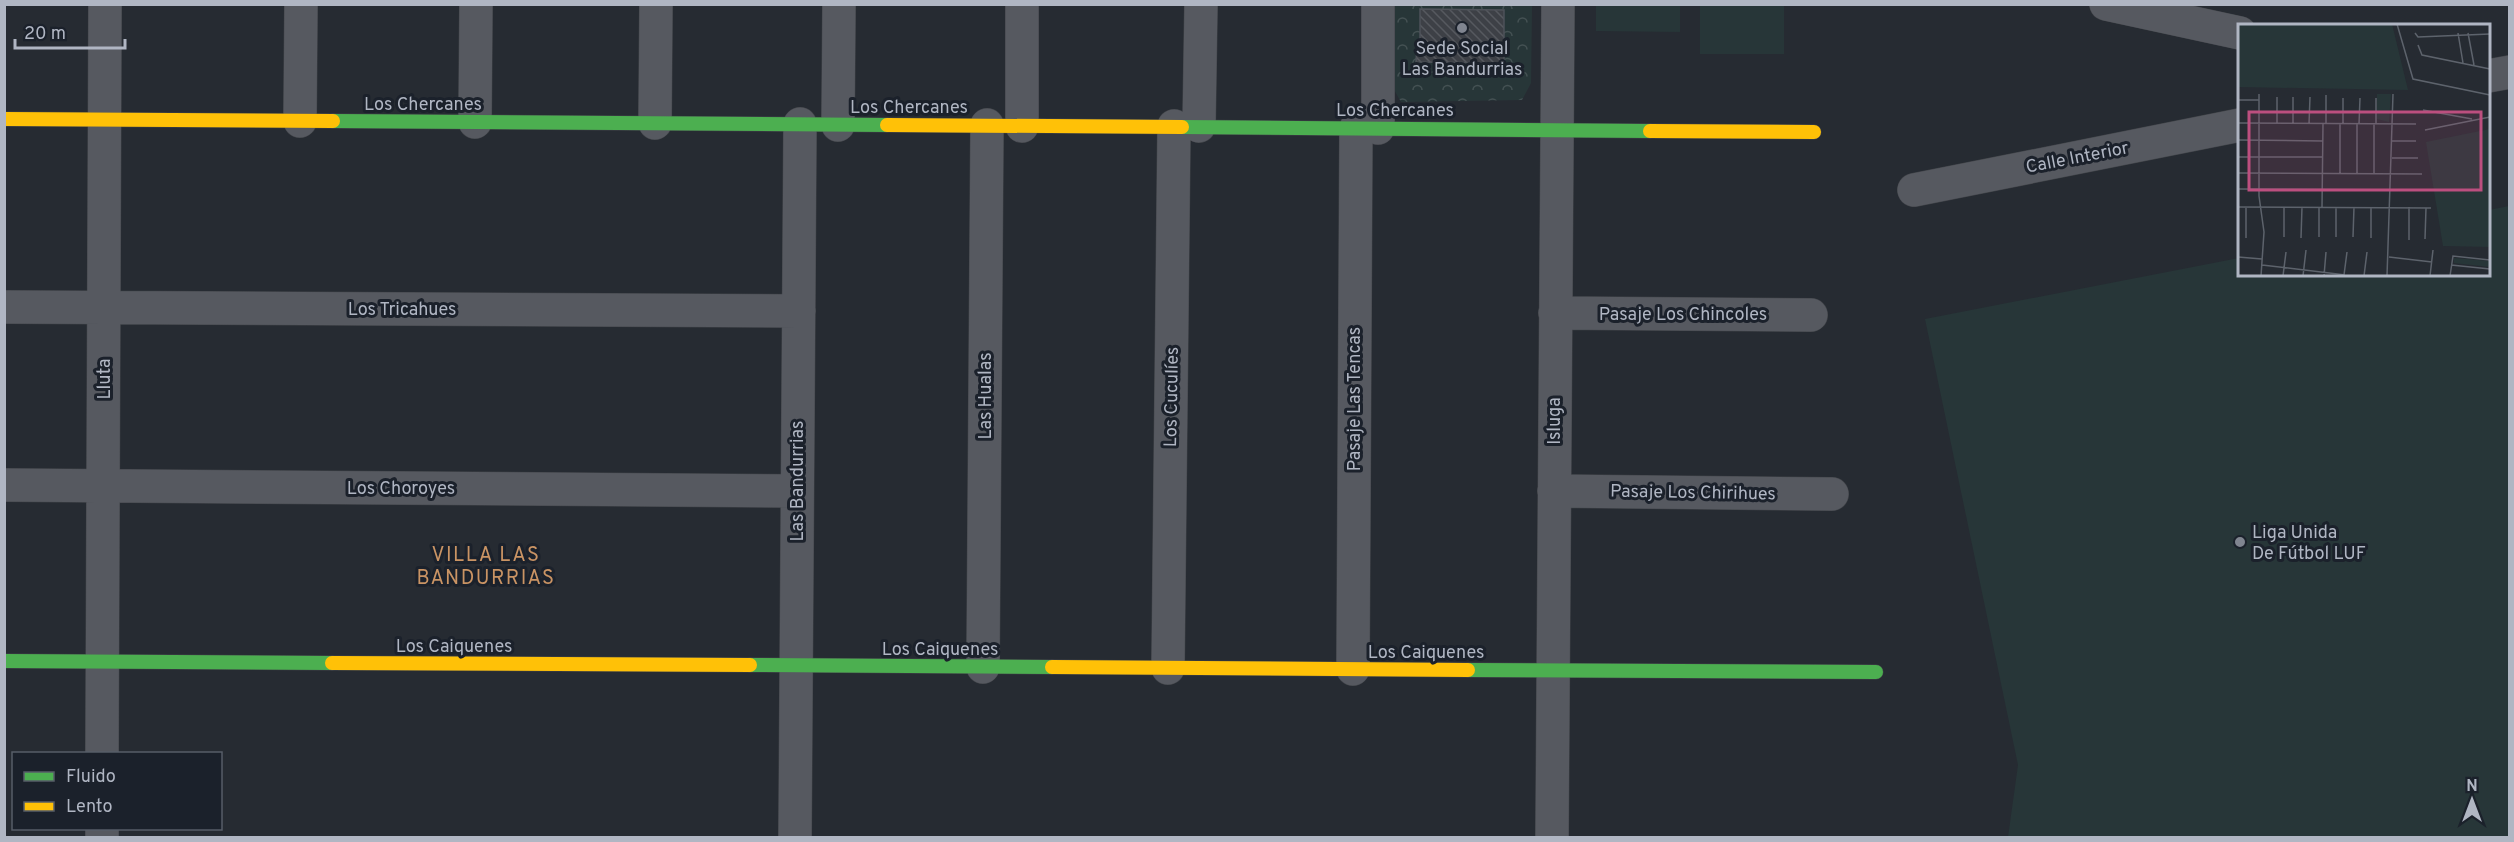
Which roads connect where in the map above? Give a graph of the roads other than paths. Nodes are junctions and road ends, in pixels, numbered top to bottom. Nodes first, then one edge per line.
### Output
1 (105, 4) edge
2 (301, 4) edge
3 (476, 4) edge
4 (656, 4) edge
5 (839, 4) edge
6 (1022, 4) edge
7 (1200, 4) edge
8 (1378, 4) edge
9 (1558, 4) edge
10 (2106, 4) edge
11 (2238, 33) edge
12 (2510, 72) edge
13 (2490, 75) edge
14 (4, 119) edge
15 (105, 120) junction
16 (300, 121) junction
17 (475, 122) junction
18 (656, 123) junction
19 (800, 124) junction
20 (838, 125) junction
21 (987, 125) junction
22 (2238, 125) edge
23 (1022, 126) junction
24 (1186, 126) junction
25 (1367, 128) junction
26 (1556, 129) junction
27 (1814, 132) dead end
28 (1914, 190) dead end
29 (4, 307) edge
30 (104, 308) junction
31 (799, 311) junction
32 (1555, 313) junction
33 (1811, 315) dead end
34 (4, 485) edge
35 (103, 485) junction
36 (797, 491) junction
37 (1554, 491) junction
38 (1832, 494) dead end
39 (4, 662) edge
40 (103, 662) junction
41 (796, 666) junction
42 (983, 667) junction
43 (1168, 668) junction
44 (1353, 669) junction
45 (1553, 670) junction
46 (1876, 672) dead end
47 (102, 752) edge
48 (795, 837) edge
49 (1552, 837) edge

1 - 15 street, Lluta
2 - 16 street
3 - 17 street
4 - 18 street
5 - 20 street
6 - 23 street
7 - 24 street, Los Cuculíes
8 - 25 street, Pasaje Las Tencas
9 - 26 street, Isluga
10 - 11 street
12 - 13 street
14 - 15 street, Los Chercanes
15 - 16 street, Los Chercanes
15 - 30 street, Lluta
16 - 17 street, Los Chercanes
17 - 18 street, Los Chercanes
18 - 19 street, Los Chercanes
19 - 20 street, Los Chercanes
19 - 31 street, Las Bandurrias
20 - 21 street, Los Chercanes
21 - 23 street, Los Chercanes
21 - 42 street, Las Hualas
22 - 28 street, Calle Interior
23 - 24 street, Los Chercanes
24 - 25 street, Los Chercanes
24 - 43 street, Los Cuculíes
25 - 26 street, Los Chercanes
25 - 44 street, Pasaje Las Tencas
26 - 27 street, Los Chercanes
26 - 32 street, Isluga
29 - 30 street, Los Tricahues
30 - 31 street, Los Tricahues
30 - 35 street, Lluta
31 - 36 street, Las Bandurrias
32 - 33 street, Pasaje Los Chincoles
32 - 37 street, Isluga
34 - 35 street, Los Choroyes
35 - 36 street, Los Choroyes
35 - 40 street, Lluta
36 - 41 street, Las Bandurrias
37 - 38 street, Pasaje Los Chirihues
37 - 45 street, Isluga
39 - 40 street, Los Caiquenes
40 - 41 street, Los Caiquenes
40 - 47 street, Lluta
41 - 42 street, Los Caiquenes
41 - 48 street, Las Bandurrias
42 - 43 street, Los Caiquenes
43 - 44 street, Los Caiquenes
44 - 45 street, Los Caiquenes
45 - 46 street, Los Caiquenes
45 - 49 street, Isluga

